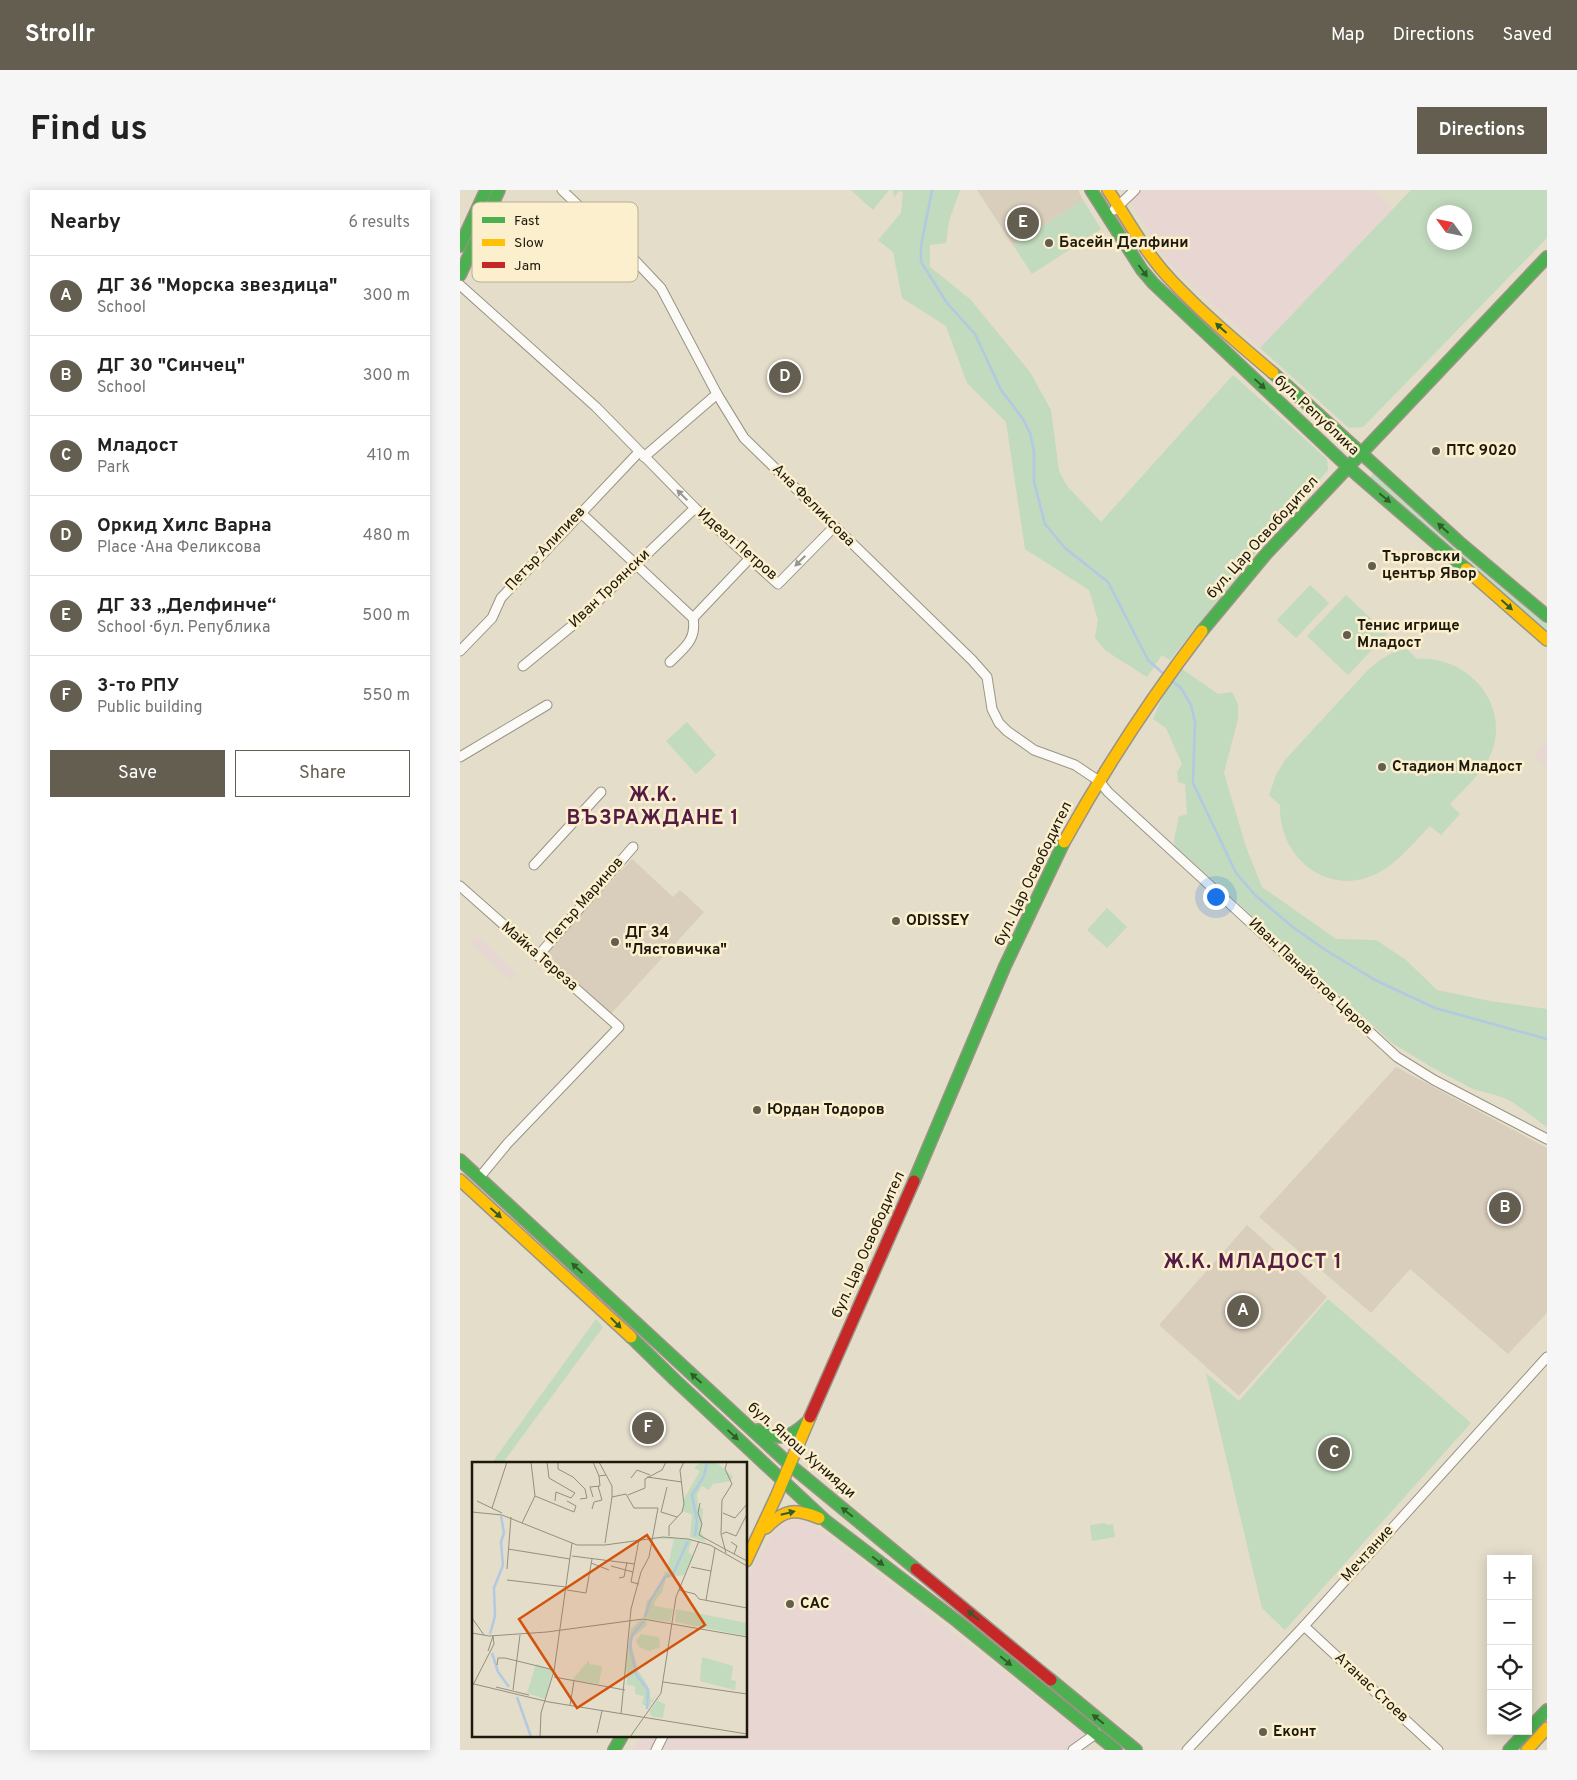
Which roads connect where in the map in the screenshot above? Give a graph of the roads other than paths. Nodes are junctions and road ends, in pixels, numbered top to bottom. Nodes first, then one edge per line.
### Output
1 (486, 190) edge
2 (499, 190) edge
3 (562, 190) edge
4 (1091, 190) edge
5 (1108, 190) edge
6 (1135, 190) edge
7 (480, 202) edge
8 (493, 202) edge
9 (575, 202) edge
10 (1118, 206) junction
11 (1106, 216) junction
12 (472, 220) edge
13 (460, 246) edge
14 (472, 249) edge
15 (1547, 256) edge
16 (638, 264) edge
17 (460, 275) edge
18 (460, 285) edge
19 (717, 394) junction
20 (1361, 454) junction
21 (642, 455) junction
22 (1348, 467) junction
23 (694, 508) junction
24 (580, 512) junction
25 (834, 527) junction
26 (750, 558) junction
27 (635, 564) junction
28 (1547, 616) edge
29 (693, 618) junction
30 (1547, 640) edge
31 (460, 651) edge
32 (670, 662) dead end
33 (523, 666) dead end
34 (547, 706) dead end
35 (460, 757) edge
36 (1099, 781) junction
37 (601, 792) dead end
38 (633, 847) dead end
39 (534, 865) dead end
40 (460, 886) edge
41 (538, 956) junction
42 (1547, 1139) edge
43 (460, 1160) edge
44 (479, 1178) junction
45 (460, 1180) edge
46 (1547, 1357) edge
47 (808, 1421) junction
48 (745, 1422) junction
49 (790, 1464) junction
50 (783, 1482) junction
51 (826, 1521) junction
52 (758, 1538) junction
53 (748, 1557) edge
54 (1304, 1626) junction
55 (1547, 1710) edge
56 (1532, 1727) edge
57 (1547, 1728) edge
58 (1097, 1733) junction
59 (1524, 1735) edge
60 (621, 1738) edge
61 (662, 1738) edge
62 (614, 1750) edge
63 (656, 1750) edge
64 (1074, 1750) edge
65 (1116, 1750) edge
66 (1136, 1750) edge
67 (1187, 1750) edge
68 (1438, 1750) edge
69 (1509, 1750) edge
70 (1527, 1750) edge

1 - 7 street
2 - 8 street
3 - 9 street, Ана Феликсова
4 - 11 street, бул. Република
5 - 10 street, бул. Република
6 - 10 street
10 - 11 street
20 -> 10 street, бул. Република
11 -> 22 street, бул. Република
12 - 13 street
14 - 17 street
15 - 20 street, бул. Цар Освободител
16 - 19 street, Ана Феликсова
18 - 21 street, Идеал Петров
19 - 21 street, Петър Алипиев
19 - 25 street, Ана Феликсова
20 - 22 street, бул. Цар Освободител
28 -> 20 street, бул. Република
23 -> 21 street, Идеал Петров
21 - 24 street, Петър Алипиев
22 -> 30 street, бул. Република
22 - 36 street, бул. Цар Освободител
23 - 26 street, Идеал Петров
23 - 27 street, Иван Троянски
24 - 27 street
24 - 31 street, Петър Алипиев
25 -> 26 street, Идеал Петров
25 - 36 street, Ана Феликсова
26 - 29 street
27 - 29 street
27 - 33 street, Иван Троянски
29 - 32 street
34 - 35 street
36 - 42 street, Иван Панайотов Церов
36 - 47 street, бул. Цар Освободител
37 - 39 street
38 - 41 street, Петър Маринов
40 - 41 street, Майка Тереза
41 - 44 street, Майка Тереза
43 - 44 street, бул. Янош Хунияди
48 -> 44 street, бул. Янош Хунияди
45 -> 50 street
46 - 54 street, Мечтание
47 - 48 street
47 - 49 street, бул. Цар Освободител
48 - 49 street, бул. Янош Хунияди
49 - 50 street, бул. Цар Освободител
66 -> 49 street, бул. Янош Хунияди
50 - 51 street
50 - 52 street, бул. Цар Освободител
52 -> 51 street
51 -> 58 street
52 - 53 street, бул. Цар Освободител
54 - 67 street, Мечтание
54 - 68 street, Атанас Стоев
55 - 56 street
57 - 70 street
58 - 64 street
58 - 65 street
59 - 69 street
60 - 62 street
61 - 63 street

